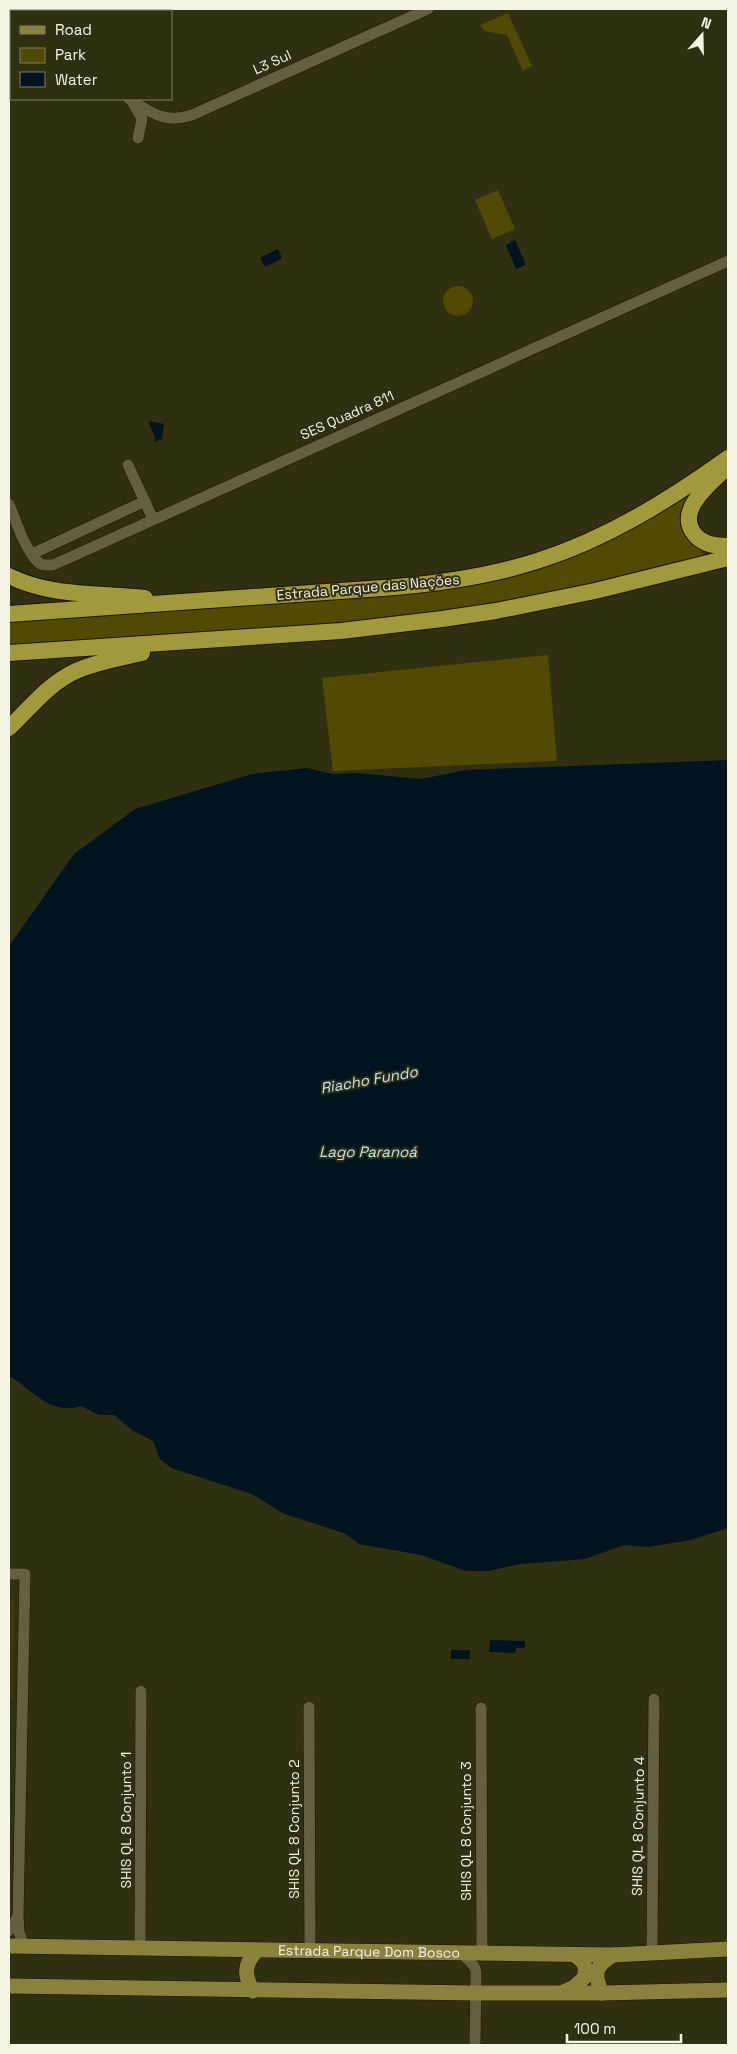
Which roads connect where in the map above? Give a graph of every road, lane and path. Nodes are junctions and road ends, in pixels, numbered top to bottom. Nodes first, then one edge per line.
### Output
1 (428, 9) edge
2 (131, 100) edge
3 (132, 100) edge
4 (138, 138) dead end
5 (728, 261) edge
6 (728, 458) edge
7 (128, 465) dead end
8 (728, 466) edge
9 (145, 501) junction
10 (9, 504) edge
11 (153, 520) junction
12 (728, 546) edge
13 (32, 554) junction
14 (728, 558) edge
15 (9, 576) edge
16 (177, 604) junction
17 (9, 614) edge
18 (205, 641) junction
19 (9, 653) edge
20 (9, 728) edge
21 (9, 1574) edge
22 (141, 1692) dead end
23 (654, 1699) dead end
24 (309, 1707) dead end
25 (481, 1708) dead end
26 (18, 1916) junction
27 (9, 1931) edge
28 (9, 1946) edge
29 (24, 1947) junction
30 (140, 1949) junction
31 (728, 1949) edge
32 (230, 1950) junction
33 (256, 1951) junction
34 (310, 1951) junction
35 (652, 1953) junction
36 (463, 1954) junction
37 (482, 1954) junction
38 (576, 1955) junction
39 (613, 1955) junction
40 (9, 1986) edge
41 (231, 1990) junction
42 (728, 1990) edge
43 (253, 1991) junction
44 (471, 1993) junction
45 (560, 1993) junction
46 (602, 1993) junction
47 (475, 2045) edge

1 - 3 street, L3 Sul
2 - 4 street
5 - 11 street, SES Quadra 811
6 - 16 highway, Estrada Parque das Nações
7 - 9 street
8 - 12 highway
9 - 11 street
9 - 13 street
10 - 13 street
11 - 13 street, SES Quadra 811
14 - 18 highway
15 - 16 highway
16 - 17 highway, Estrada Parque das Nações
18 - 19 highway
18 - 20 highway
21 - 26 street
22 - 30 street, SHIS QL 8 Conjunto 1
23 - 35 street, SHIS QL 8 Conjunto 4
24 - 34 street, SHIS QL 8 Conjunto 2
25 - 37 street, SHIS QL 8 Conjunto 3
26 - 27 street
26 - 29 street
28 - 29 main road, Estrada Parque Dom Bosco
29 - 30 main road, Estrada Parque Dom Bosco
30 - 32 main road, Estrada Parque Dom Bosco
31 - 35 main road, Estrada Parque Dom Bosco
32 - 33 main road, Estrada Parque Dom Bosco
32 - 41 main road
33 - 34 main road, Estrada Parque Dom Bosco
33 - 43 main road
34 - 36 main road, Estrada Parque Dom Bosco
35 - 39 main road, Estrada Parque Dom Bosco
36 - 37 main road, Estrada Parque Dom Bosco
36 - 44 street
37 - 38 main road, Estrada Parque Dom Bosco
38 - 39 main road, Estrada Parque Dom Bosco
38 - 45 main road
39 - 46 main road
40 - 41 main road
41 - 43 main road
42 - 46 main road
43 - 44 main road
44 - 45 main road
44 - 47 street
45 - 46 main road

